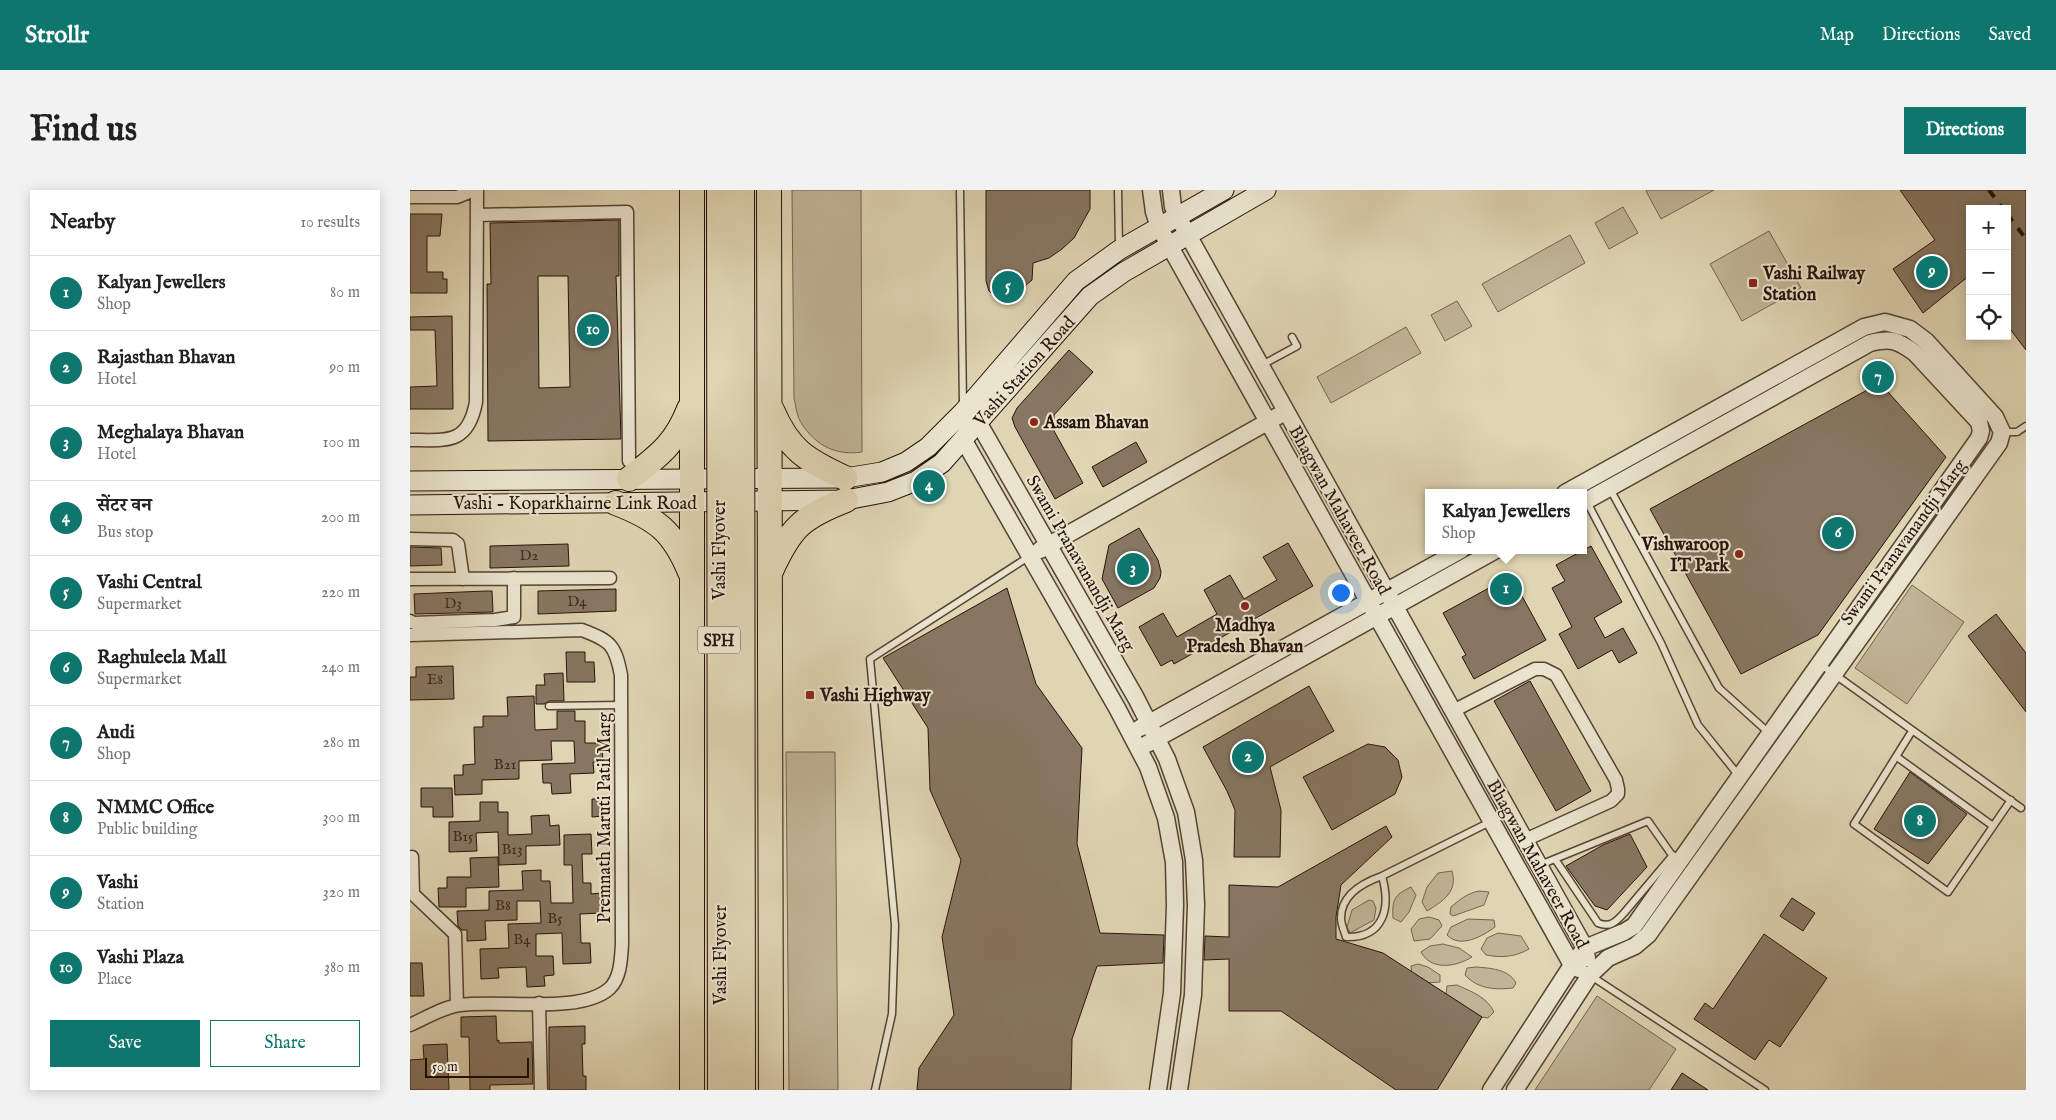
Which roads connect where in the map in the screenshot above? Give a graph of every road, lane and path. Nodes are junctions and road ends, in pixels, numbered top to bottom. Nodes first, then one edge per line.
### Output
1 (475, 190) edge
2 (692, 190) edge
3 (719, 190) edge
4 (742, 190) edge
5 (769, 190) edge
6 (960, 190) edge
7 (1118, 190) edge
8 (1151, 190) edge
9 (1171, 190) edge
10 (1224, 190) edge
11 (1266, 190) edge
12 (410, 197) edge
13 (477, 215) junction
14 (1178, 217) junction
15 (1159, 227) junction
16 (1188, 235) junction
17 (1170, 245) junction
18 (1119, 250) junction
19 (1027, 336) junction
20 (1848, 336) junction
21 (1292, 337) dead end
22 (1043, 350) junction
23 (1856, 351) junction
24 (1260, 365) junction
25 (692, 403) junction
26 (769, 404) junction
27 (1286, 411) junction
28 (971, 417) junction
29 (1268, 422) junction
30 (2026, 426) edge
31 (1981, 431) junction
32 (2002, 432) junction
33 (963, 438) junction
34 (410, 440) edge
35 (1637, 452) junction
36 (1645, 468) junction
37 (629, 470) junction
38 (769, 478) junction
39 (692, 479) junction
40 (410, 481) edge
41 (1609, 487) junction
42 (846, 489) junction
43 (1571, 489) edge
44 (1587, 500) edge
45 (769, 502) junction
46 (616, 503) junction
47 (692, 503) junction
48 (410, 505) edge
49 (1587, 505) edge
50 (410, 539) edge
51 (1048, 546) junction
52 (1454, 554) edge
53 (1031, 556) junction
54 (1472, 556) edge
55 (770, 575) junction
56 (692, 576) junction
57 (514, 578) junction
58 (610, 578) dead end
59 (410, 579) edge
60 (463, 579) junction
61 (1387, 591) junction
62 (1369, 602) junction
63 (1395, 606) junction
64 (1377, 616) junction
65 (410, 621) edge
66 (410, 636) edge
67 (1820, 664) junction
68 (1834, 674) junction
69 (621, 705) junction
70 (549, 706) dead end
71 (1453, 711) junction
72 (1149, 724) junction
73 (1912, 731) junction
74 (1129, 734) junction
75 (1770, 734) junction
76 (1156, 738) junction
77 (1138, 748) junction
78 (1896, 757) junction
79 (1739, 777) junction
80 (2011, 800) junction
81 (2021, 808) dead end
82 (1491, 821) junction
83 (1993, 826) junction
84 (1525, 840) junction
85 (412, 857) dead end
86 (1554, 859) junction
87 (1675, 859) junction
88 (1539, 866) junction
89 (1382, 876) junction
90 (1585, 948) junction
91 (1572, 965) junction
92 (1590, 975) junction
93 (539, 1003) junction
94 (457, 1005) junction
95 (410, 1025) edge
96 (541, 1090) edge
97 (692, 1090) edge
98 (720, 1090) edge
99 (743, 1090) edge
100 (771, 1090) edge
101 (875, 1090) edge
102 (1158, 1090) edge
103 (1179, 1090) edge
104 (1491, 1090) edge
105 (1516, 1090) edge
106 (1765, 1090) edge

1 - 12 street
1 - 13 street
2 - 25 highway
3 - 98 highway, Vashi Flyover / SPH, bridge
4 - 99 highway, Vashi Flyover / SPH, bridge
5 - 26 highway
6 - 28 lane
7 - 18 lane
8 - 15 street, Bhagwan Mahaveer Road
9 - 14 street, Bhagwan Mahaveer Road
10 - 14 main road, Vashi Station Road
11 - 16 main road, Vashi Station Road
13 - 34 street
13 - 37 street
14 - 15 main road, Vashi Station Road
14 - 16 street, Bhagwan Mahaveer Road
15 - 17 street, Bhagwan Mahaveer Road
15 - 18 main road, Vashi Station Road
16 - 17 main road, Vashi Station Road
16 - 24 street, Bhagwan Mahaveer Road
17 - 22 main road, Vashi Station Road
17 - 29 street, Bhagwan Mahaveer Road
18 - 19 main road, Vashi Station Road
19 - 22 main road
19 - 28 main road, Vashi Station Road
20 - 23 street
20 - 32 street
20 - 35 street
21 - 24 lane
22 - 28 main road, Vashi Station Road
23 - 31 street
23 - 36 street
24 - 27 street, Bhagwan Mahaveer Road
25 - 37 highway
25 - 39 highway
26 - 38 highway
26 - 42 highway
27 - 29 street
27 - 61 street, Bhagwan Mahaveer Road
28 - 33 main road, Vashi Station Road
28 - 42 main road, Vashi Station Road
28 - 51 street, Swami Pranavanandji Marg
29 - 51 street
29 - 62 street, Bhagwan Mahaveer Road
30 - 32 lane
31 - 32 street
31 - 67 street, Swami Pranavanandji Marg
32 - 68 street, Swami Pranavanandji Marg
33 - 42 main road, Vashi Station Road
33 - 53 street
35 - 36 street
35 - 43 street
36 - 41 street
37 - 39 main road, Vashi - Koparkhairne Link Road
37 - 40 main road, Vashi - Koparkhairne Link Road
38 - 39 main road, Vashi - Koparkhairne Link Road
38 - 42 main road, Vashi Station Road
38 - 45 highway
39 - 47 highway
41 - 44 street
41 - 75 lane
42 - 45 main road, Vashi Station Road
42 - 55 highway
45 - 47 main road, Vashi - Koparkhairne Link Road
45 - 55 highway
46 - 47 main road, Vashi - Koparkhairne Link Road
46 - 48 main road, Vashi - Koparkhairne Link Road
46 - 56 highway
47 - 56 highway
49 - 79 lane
50 - 60 street
51 - 53 street
51 - 72 street, Swami Pranavanandji Marg
52 - 61 street
53 - 74 street
53 - 101 lane
54 - 63 street
55 - 100 highway
56 - 97 highway
57 - 58 street
57 - 60 street
57 - 65 street
59 - 60 street
61 - 62 street
61 - 63 street, Bhagwan Mahaveer Road
62 - 64 street, Bhagwan Mahaveer Road
62 - 72 street
63 - 64 street
63 - 71 street, Bhagwan Mahaveer Road
64 - 76 street
64 - 82 street, Bhagwan Mahaveer Road
66 - 69 street, Premnath Maruti Patil Marg
67 - 68 lane
67 - 75 street, Swami Pranavanandji Marg
68 - 73 lane
68 - 92 street, Swami Pranavanandji Marg
69 - 70 lane
69 - 93 street, Premnath Maruti Patil Marg
71 - 84 street, Bhagwan Mahaveer Road
71 - 84 street
72 - 74 street
72 - 76 street, Swami Pranavanandji Marg
73 - 78 lane
73 - 80 lane
74 - 77 street
75 - 79 street, Swami Pranavanandji Marg
76 - 77 street
76 - 103 street, Swami Pranavanandji Marg
77 - 102 street
78 - 83 lane
78 - 83 lane
79 - 87 street, Swami Pranavanandji Marg
80 - 81 lane
80 - 83 lane
82 - 89 lane
82 - 91 street, Bhagwan Mahaveer Road
84 - 88 street, Bhagwan Mahaveer Road
85 - 94 street
86 - 87 lane
86 - 87 lane
86 - 88 lane
87 - 90 street, Swami Pranavanandji Marg
88 - 90 street, Bhagwan Mahaveer Road
89 - 89 lane
90 - 91 street
90 - 92 street, Bhagwan Mahaveer Road
91 - 92 street, Bhagwan Mahaveer Road
91 - 104 street
92 - 105 street, Swami Pranavanandji Marg
92 - 106 lane
93 - 94 street, Premnath Maruti Patil Marg
93 - 96 street
94 - 95 street, Premnath Maruti Patil Marg

